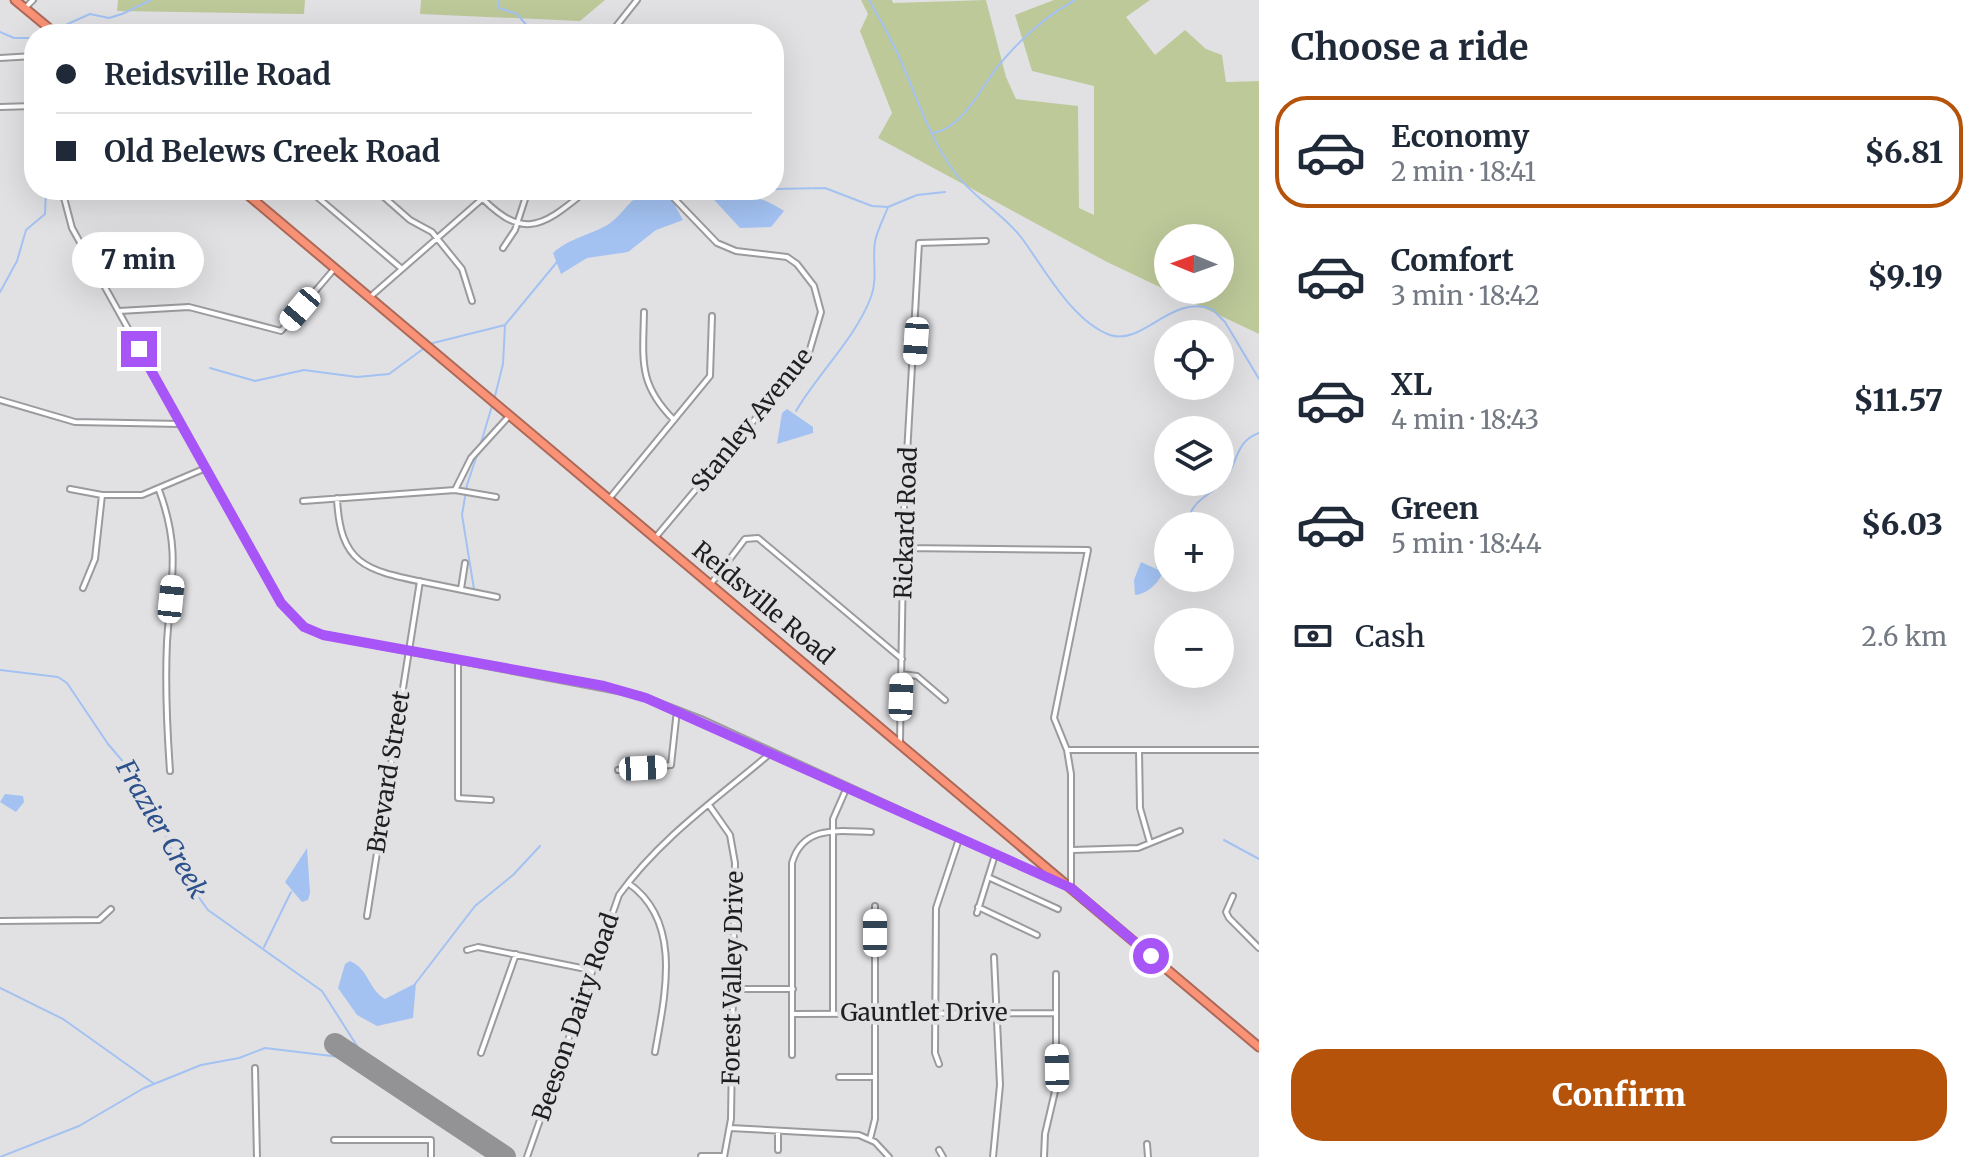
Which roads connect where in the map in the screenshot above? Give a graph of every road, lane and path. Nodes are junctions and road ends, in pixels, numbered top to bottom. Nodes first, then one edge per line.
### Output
1 (15, 0) edge
2 (33, 0) edge
3 (637, 0) edge
4 (25, 8) junction
5 (44, 24) edge
6 (618, 24) edge
7 (24, 57) edge
8 (0, 58) edge
9 (24, 106) edge
10 (0, 107) edge
11 (65, 200) edge
12 (254, 200) edge
13 (321, 200) edge
14 (389, 200) edge
15 (481, 200) edge
16 (483, 200) edge
17 (524, 200) edge
18 (575, 200) edge
19 (676, 200) edge
20 (515, 224) junction
21 (437, 238) junction
22 (986, 241) dead end
23 (503, 248) dead end
24 (335, 268) junction
25 (402, 269) junction
26 (370, 297) junction
27 (472, 301) dead end
28 (119, 311) junction
29 (644, 312) dead end
30 (712, 316) dead end
31 (0, 400) edge
32 (510, 415) junction
33 (674, 420) junction
34 (181, 424) junction
35 (206, 468) junction
36 (70, 489) dead end
37 (159, 490) junction
38 (455, 490) junction
39 (102, 495) junction
40 (496, 497) dead end
41 (337, 498) junction
42 (609, 499) junction
43 (303, 501) dead end
44 (655, 538) junction
45 (902, 548) junction
46 (465, 563) dead end
47 (420, 581) junction
48 (710, 585) junction
49 (83, 588) dead end
50 (461, 589) junction
51 (497, 597) dead end
52 (408, 651) junction
53 (902, 659) junction
54 (458, 660) junction
55 (902, 674) junction
56 (945, 700) dead end
57 (677, 710) junction
58 (900, 744) junction
59 (1067, 750) junction
60 (1139, 750) junction
61 (1259, 750) edge
62 (772, 752) junction
63 (618, 770) dead end
64 (170, 771) dead end
65 (847, 787) junction
66 (491, 800) dead end
67 (709, 805) junction
68 (834, 831) junction
69 (1180, 831) dead end
70 (871, 832) dead end
71 (959, 839) junction
72 (1150, 843) junction
73 (1072, 850) junction
74 (995, 855) junction
75 (988, 877) junction
76 (628, 883) junction
77 (1071, 888) junction
78 (1233, 896) dead end
79 (875, 906) dead end
80 (111, 909) dead end
81 (1058, 909) dead end
82 (367, 916) dead end
83 (0, 921) edge
84 (1037, 935) dead end
85 (1259, 948) edge
86 (467, 950) dead end
87 (516, 954) junction
88 (994, 957) dead end
89 (591, 970) junction
90 (1056, 974) dead end
91 (733, 989) junction
92 (793, 989) junction
93 (875, 1013) junction
94 (994, 1013) junction
95 (1056, 1013) junction
96 (793, 1014) junction
97 (833, 1014) junction
98 (935, 1014) junction
99 (1259, 1047) edge
100 (655, 1052) dead end
101 (481, 1053) dead end
102 (792, 1055) dead end
103 (939, 1064) dead end
104 (255, 1068) dead end
105 (839, 1077) dead end
106 (875, 1077) junction
107 (730, 1128) junction
108 (778, 1131) junction
109 (870, 1139) junction
110 (334, 1140) dead end
111 (1147, 1144) dead end
112 (778, 1150) dead end
113 (939, 1150) dead end
114 (701, 1156) edge
115 (257, 1157) edge
116 (431, 1157) edge
117 (527, 1157) edge
118 (724, 1157) edge
119 (889, 1157) edge
120 (943, 1157) edge
121 (993, 1157) edge
122 (1044, 1157) edge
123 (1148, 1157) edge

1 - 4 highway
2 - 4 street
3 - 6 street
4 - 5 highway
7 - 8 street
9 - 10 street
11 - 28 street
12 - 24 highway, Reidsville Road
13 - 25 street
14 - 21 street
15 - 21 street
16 - 20 street
17 - 20 street
18 - 20 street
19 - 44 street, Stanley Avenue
20 - 23 street
21 - 25 street
21 - 27 street
22 - 45 street, Rickard Road
24 - 26 highway, Reidsville Road
24 - 28 street
25 - 26 street
26 - 32 highway, Reidsville Road
28 - 34 street
29 - 33 street
30 - 33 street
31 - 34 street
32 - 38 street
32 - 42 highway, Reidsville Road
33 - 42 street
34 - 35 street
35 - 37 street
35 - 52 street
36 - 39 street
37 - 39 street
37 - 64 street
38 - 40 street
38 - 41 street
39 - 49 street
41 - 43 street
41 - 47 street
42 - 44 highway, Reidsville Road
44 - 48 highway, Reidsville Road
45 - 53 street, Rickard Road
45 - 59 street
46 - 50 street
47 - 50 street
47 - 52 street, Brevard Street
48 - 53 street
48 - 58 highway, Reidsville Road
50 - 51 street
52 - 54 street
52 - 82 street, Brevard Street
53 - 55 street, Rickard Road
54 - 57 street
54 - 66 street
55 - 56 street
55 - 58 street, Rickard Road
57 - 62 street
57 - 63 street
58 - 77 highway, Reidsville Road
59 - 60 street
59 - 73 street
60 - 61 street
60 - 72 street
62 - 65 street
62 - 67 street, Beeson Dairy Road
65 - 68 street
65 - 71 street
67 - 76 street, Beeson Dairy Road
67 - 91 street, Forest Valley Drive
68 - 70 street
68 - 92 street
68 - 97 street
69 - 72 street
71 - 74 street
71 - 98 street
72 - 73 street
73 - 77 street
74 - 75 street
74 - 77 street
75 - 81 street
75 - 84 street
76 - 89 street, Beeson Dairy Road
76 - 100 street
77 - 99 highway, Reidsville Road
78 - 85 street
79 - 93 street
80 - 83 street
86 - 87 street
87 - 89 street
87 - 101 street
88 - 94 street
89 - 117 street, Beeson Dairy Road
90 - 95 street
91 - 92 street
91 - 107 street, Forest Valley Drive
92 - 96 street
93 - 97 street, Gauntlet Drive
93 - 98 street, Gauntlet Drive
93 - 106 street
94 - 95 street, Gauntlet Drive
94 - 98 street, Gauntlet Drive
94 - 121 street
95 - 122 street
96 - 97 street, Gauntlet Drive
96 - 102 street
98 - 103 street
104 - 115 street
105 - 106 street
106 - 109 street
107 - 108 street
107 - 118 street, Forest Valley Drive
108 - 109 street
108 - 112 street
109 - 119 street
110 - 116 street
111 - 123 street
113 - 120 street
114 - 118 street

